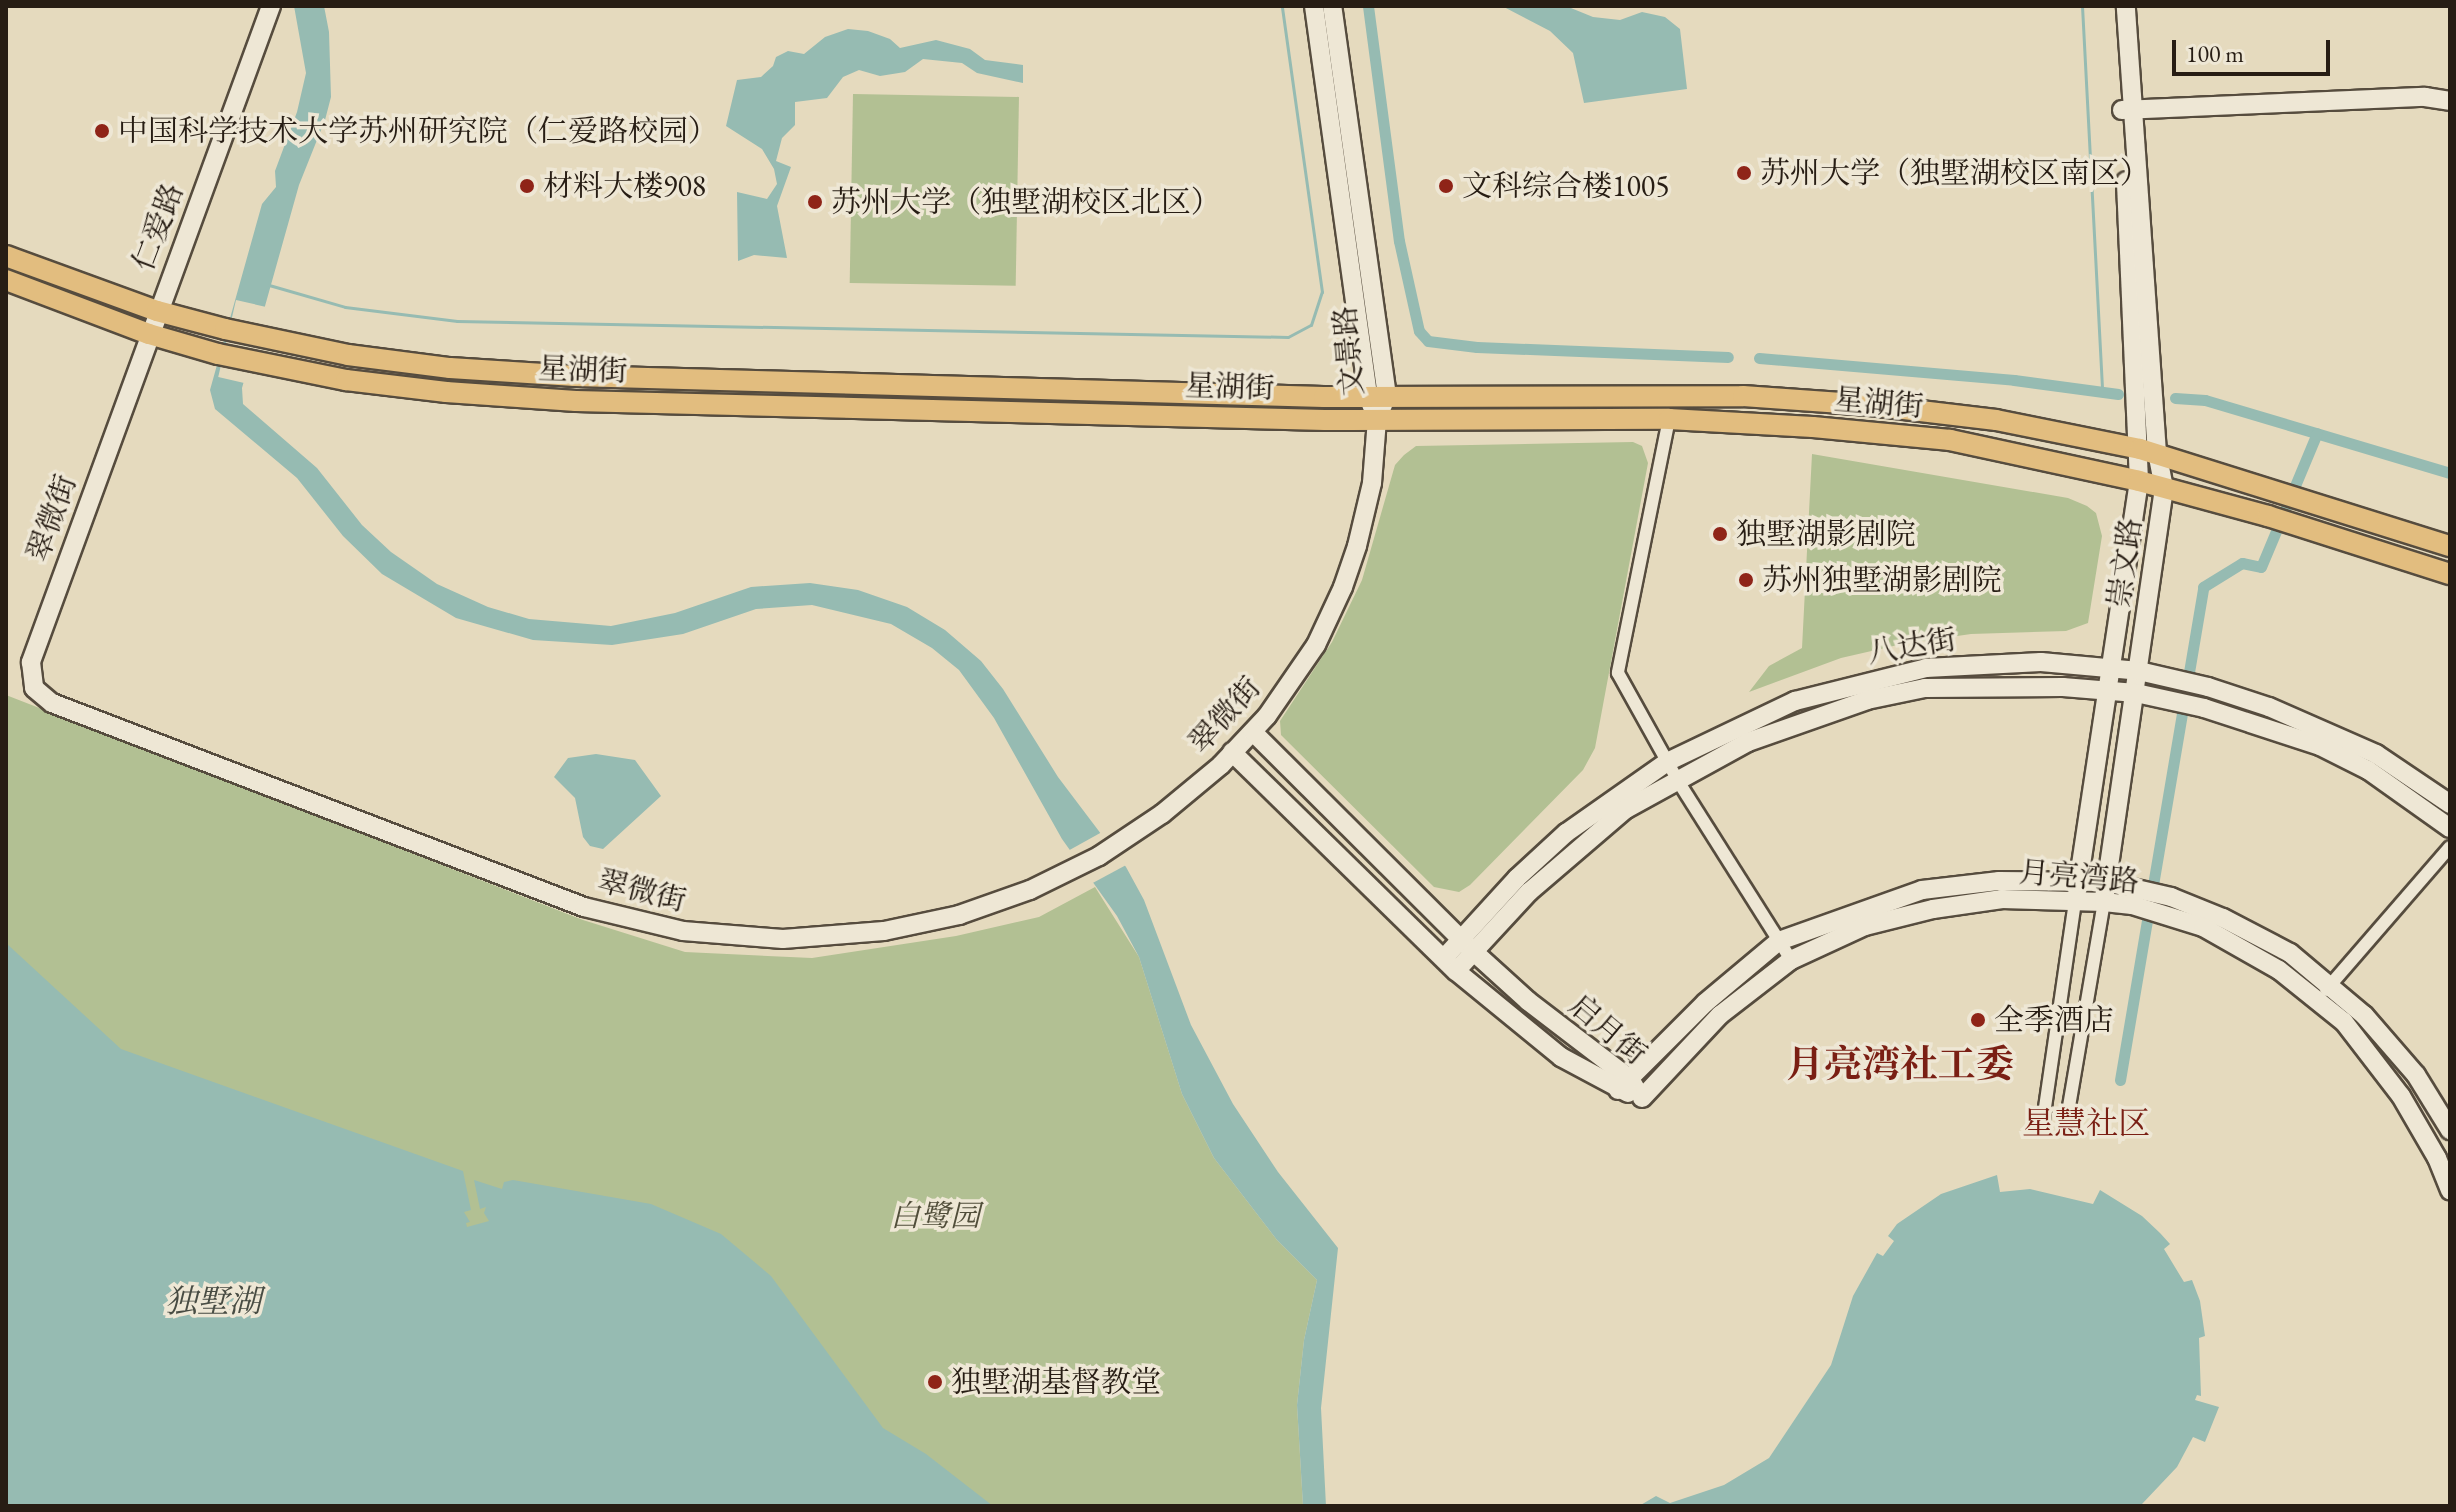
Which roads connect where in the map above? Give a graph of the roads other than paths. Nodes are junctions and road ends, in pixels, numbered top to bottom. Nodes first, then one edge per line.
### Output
1 (271, 6) edge
2 (1314, 6) edge
3 (1332, 6) edge
4 (2115, 6) edge
5 (2126, 6) edge
6 (2450, 101) edge
7 (2127, 110) junction
8 (6, 256) edge
9 (6, 280) edge
10 (157, 311) junction
11 (149, 334) junction
12 (1377, 397) junction
13 (1377, 419) junction
14 (1669, 419) junction
15 (2149, 451) junction
16 (2139, 481) junction
17 (2164, 488) junction
18 (2450, 546) edge
19 (2450, 574) edge
20 (2112, 669) junction
21 (2139, 671) junction
22 (2109, 691) junction
23 (2136, 693) junction
24 (1253, 732) junction
25 (1232, 752) junction
26 (1667, 762) junction
27 (1678, 781) junction
28 (2450, 804) edge
29 (2450, 828) edge
30 (2450, 847) edge
31 (2078, 881) junction
32 (2106, 882) junction
33 (2134, 896) junction
34 (2075, 901) junction
35 (2104, 902) junction
36 (1459, 938) junction
37 (1779, 941) junction
38 (1474, 952) junction
39 (1791, 960) junction
40 (1450, 965) junction
41 (2323, 993) junction
42 (1624, 1084) junction
43 (1642, 1098) joint
44 (2043, 1121) dead end
45 (2066, 1124) dead end
46 (2450, 1130) edge
47 (2450, 1190) edge

1 - 10 street, 仁爱路
2 - 12 street, 文景路
3 - 12 street, 文景路
4 - 7 street, 崇文路
5 - 7 street, 崇文路
6 - 7 street
7 - 15 street, 崇文路
8 - 10 main road, 星湖街
9 - 11 main road, 星湖街
10 - 11 street, 仁爱路
10 - 12 main road, 星湖街
11 - 13 main road, 星湖街
11 - 25 street, 翠微街
12 - 13 street, 文景路
12 - 15 main road, 星湖街
13 - 14 main road, 星湖街
13 - 24 street, 翠微街
14 - 16 main road, 星湖街
14 - 26 street
15 - 16 street, 崇文路
15 - 17 street, 崇文路
15 - 18 main road, 星湖街
16 - 17 main road, 星湖街
16 - 20 street, 崇文路
17 - 19 main road, 星湖街
17 - 21 street, 崇文路
20 - 21 street, 八达街
20 - 22 street, 崇文路
20 - 26 street, 八达街
21 - 23 street, 崇文路
21 - 28 street, 八达街
22 - 23 street, 八达街
22 - 27 street, 八达街
22 - 31 street, 崇文路
23 - 29 street, 八达街
23 - 32 street, 崇文路
24 - 25 street, 翠微街
24 - 36 street, 启月街
25 - 40 street, 启月街
26 - 27 street
26 - 36 street, 八达街
27 - 37 street
27 - 38 street, 八达街
30 - 41 street
31 - 32 street, 月亮湾路
31 - 34 street, 崇文路
31 - 37 street, 月亮湾路
32 - 33 street, 月亮湾路
32 - 35 street, 崇文路
33 - 35 street, 月亮湾路
33 - 41 street, 月亮湾路
33 - 41 street, 月亮湾路
34 - 35 street, 月亮湾路
34 - 39 street, 月亮湾路
34 - 44 street, 崇文路
35 - 45 street, 崇文路
36 - 38 street, 启月街
36 - 40 street, 八达街
37 - 39 street
37 - 42 street, 月亮湾路
38 - 40 street, 八达街
38 - 42 street, 启月街
39 - 43 street, 月亮湾路
40 - 42 street, 启月街
41 - 46 street, 月亮湾路
41 - 47 street, 月亮湾路
42 - 43 street, 启月街

